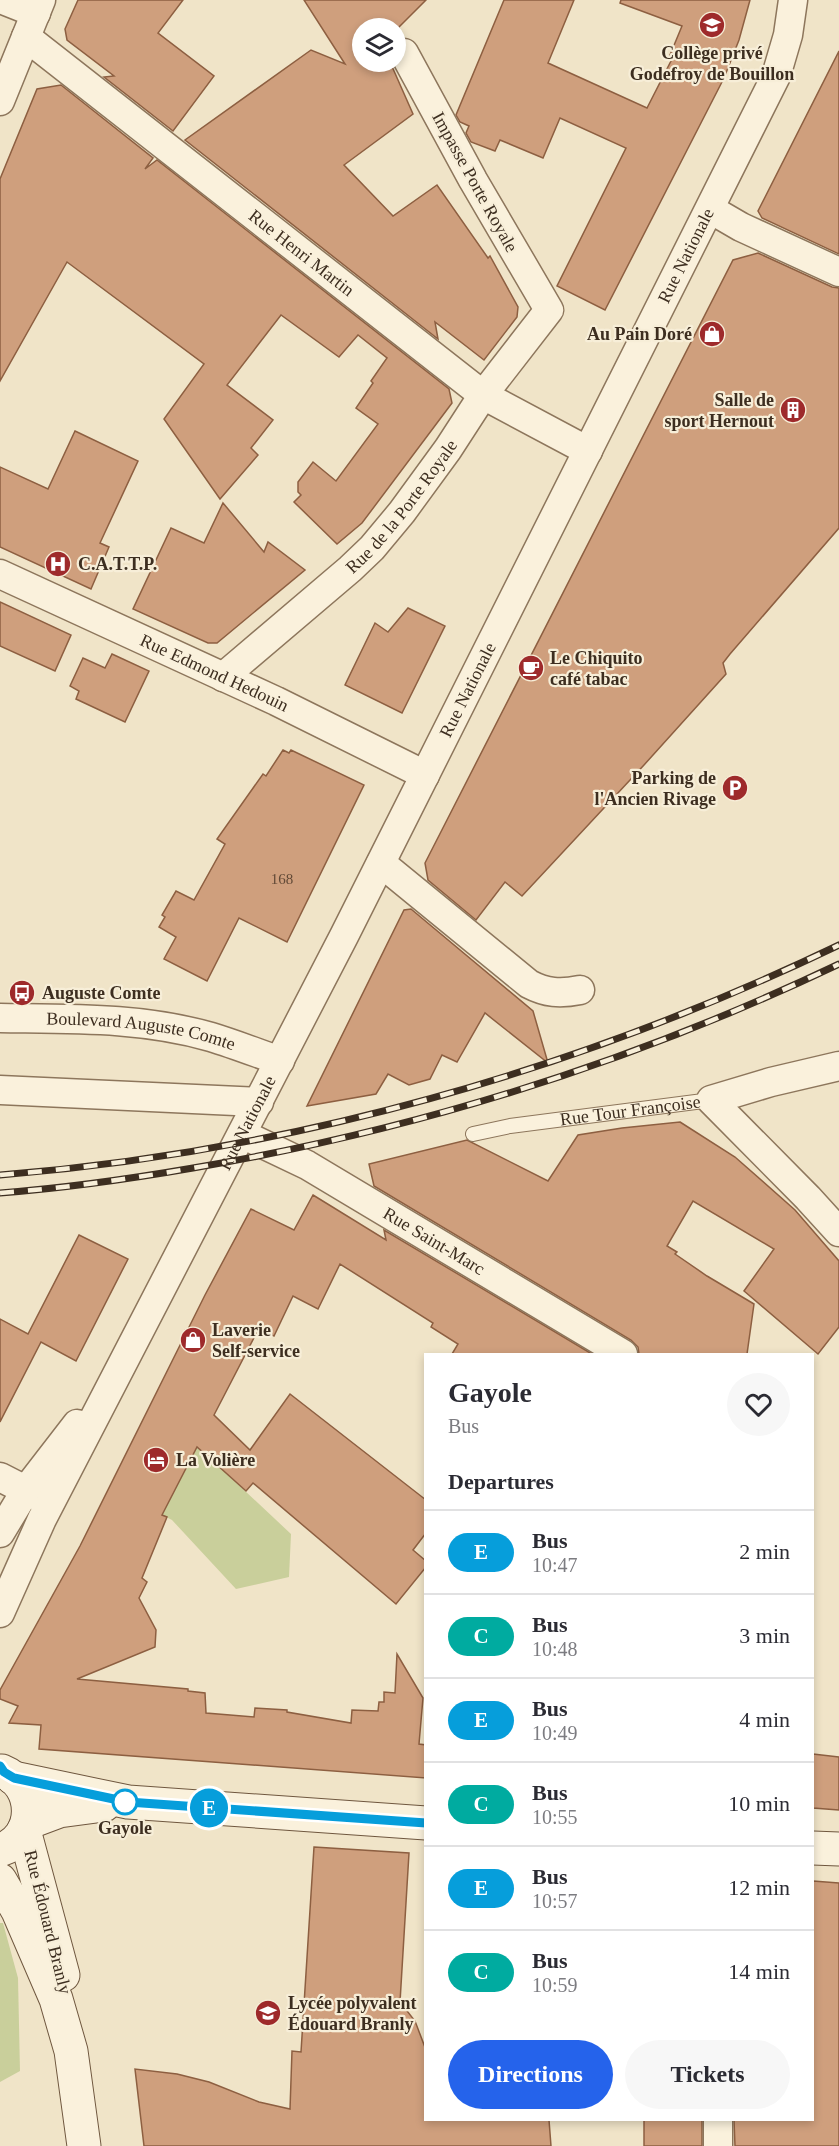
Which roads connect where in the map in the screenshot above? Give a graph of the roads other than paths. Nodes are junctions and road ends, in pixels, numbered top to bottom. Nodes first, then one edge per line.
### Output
1 (3, 0) edge
2 (794, 0) edge
3 (34, 16) edge
4 (406, 57) edge
5 (0, 101) edge
6 (710, 209) junction
7 (839, 272) edge
8 (549, 310) joint
9 (483, 395) junction
10 (588, 451) junction
11 (0, 574) edge
12 (222, 677) junction
13 (425, 775) junction
14 (381, 863) junction
15 (580, 990) dead end
16 (0, 1018) edge
17 (280, 1061) junction
18 (839, 1066) edge
19 (0, 1090) edge
20 (711, 1100) junction
21 (259, 1102) junction
22 (242, 1134) junction
23 (473, 1134) dead end
24 (839, 1232) edge
25 (621, 1353) edge
26 (0, 1477) edge
27 (38, 1496) junction
28 (0, 1533) edge
29 (30, 1542) junction
30 (0, 1586) edge
31 (0, 1614) edge
32 (4, 1771) edge
33 (128, 1802) junction
34 (424, 1823) edge
35 (17, 1834) edge
36 (814, 1848) edge
37 (839, 1849) edge
38 (0, 1880) edge
39 (72, 2051) junction
40 (718, 2121) edge
41 (84, 2146) edge
42 (718, 2146) edge

1 - 3 street, Rue Henri Martin
2 - 6 street, Rue Nationale
3 - 5 street
3 - 9 street, Rue Henri Martin
4 - 8 street, Impasse Porte Royale
6 - 7 street
6 - 10 street, Rue Nationale
8 - 9 street, Rue de la Porte Royale
9 - 10 street, Rue Henri Martin
9 - 12 street, Rue de la Porte Royale
10 - 13 street, Rue Nationale
11 - 12 street, Rue Edmond Hedouin
12 - 13 street, Rue Edmond Hedouin
13 - 14 street, Rue Nationale
14 - 15 street
14 - 17 street, Rue Nationale
16 - 17 street, Boulevard Auguste Comte
17 - 21 street, Rue Nationale
18 - 20 street
19 - 21 street
20 - 23 lane, Rue Tour Françoise
20 - 24 street, Rue Tour Françoise
21 - 22 street, Rue Nationale
22 - 25 street, Rue Saint-Marc
22 - 27 street, Rue Nationale
26 - 27 street
27 - 28 street, Rue Nationale
27 - 29 street, Rue Nationale
29 - 30 street, Rue Nationale
29 - 31 street, Rue Nationale
32 - 33 main road
32 - 35 main road, Rue Édouard Branly
33 - 34 main road
33 - 35 main road
35 - 39 main road, Rue Édouard Branly
36 - 37 main road
38 - 39 main road, Rue Édouard Branly
39 - 41 main road, Rue Édouard Branly
40 - 42 street

